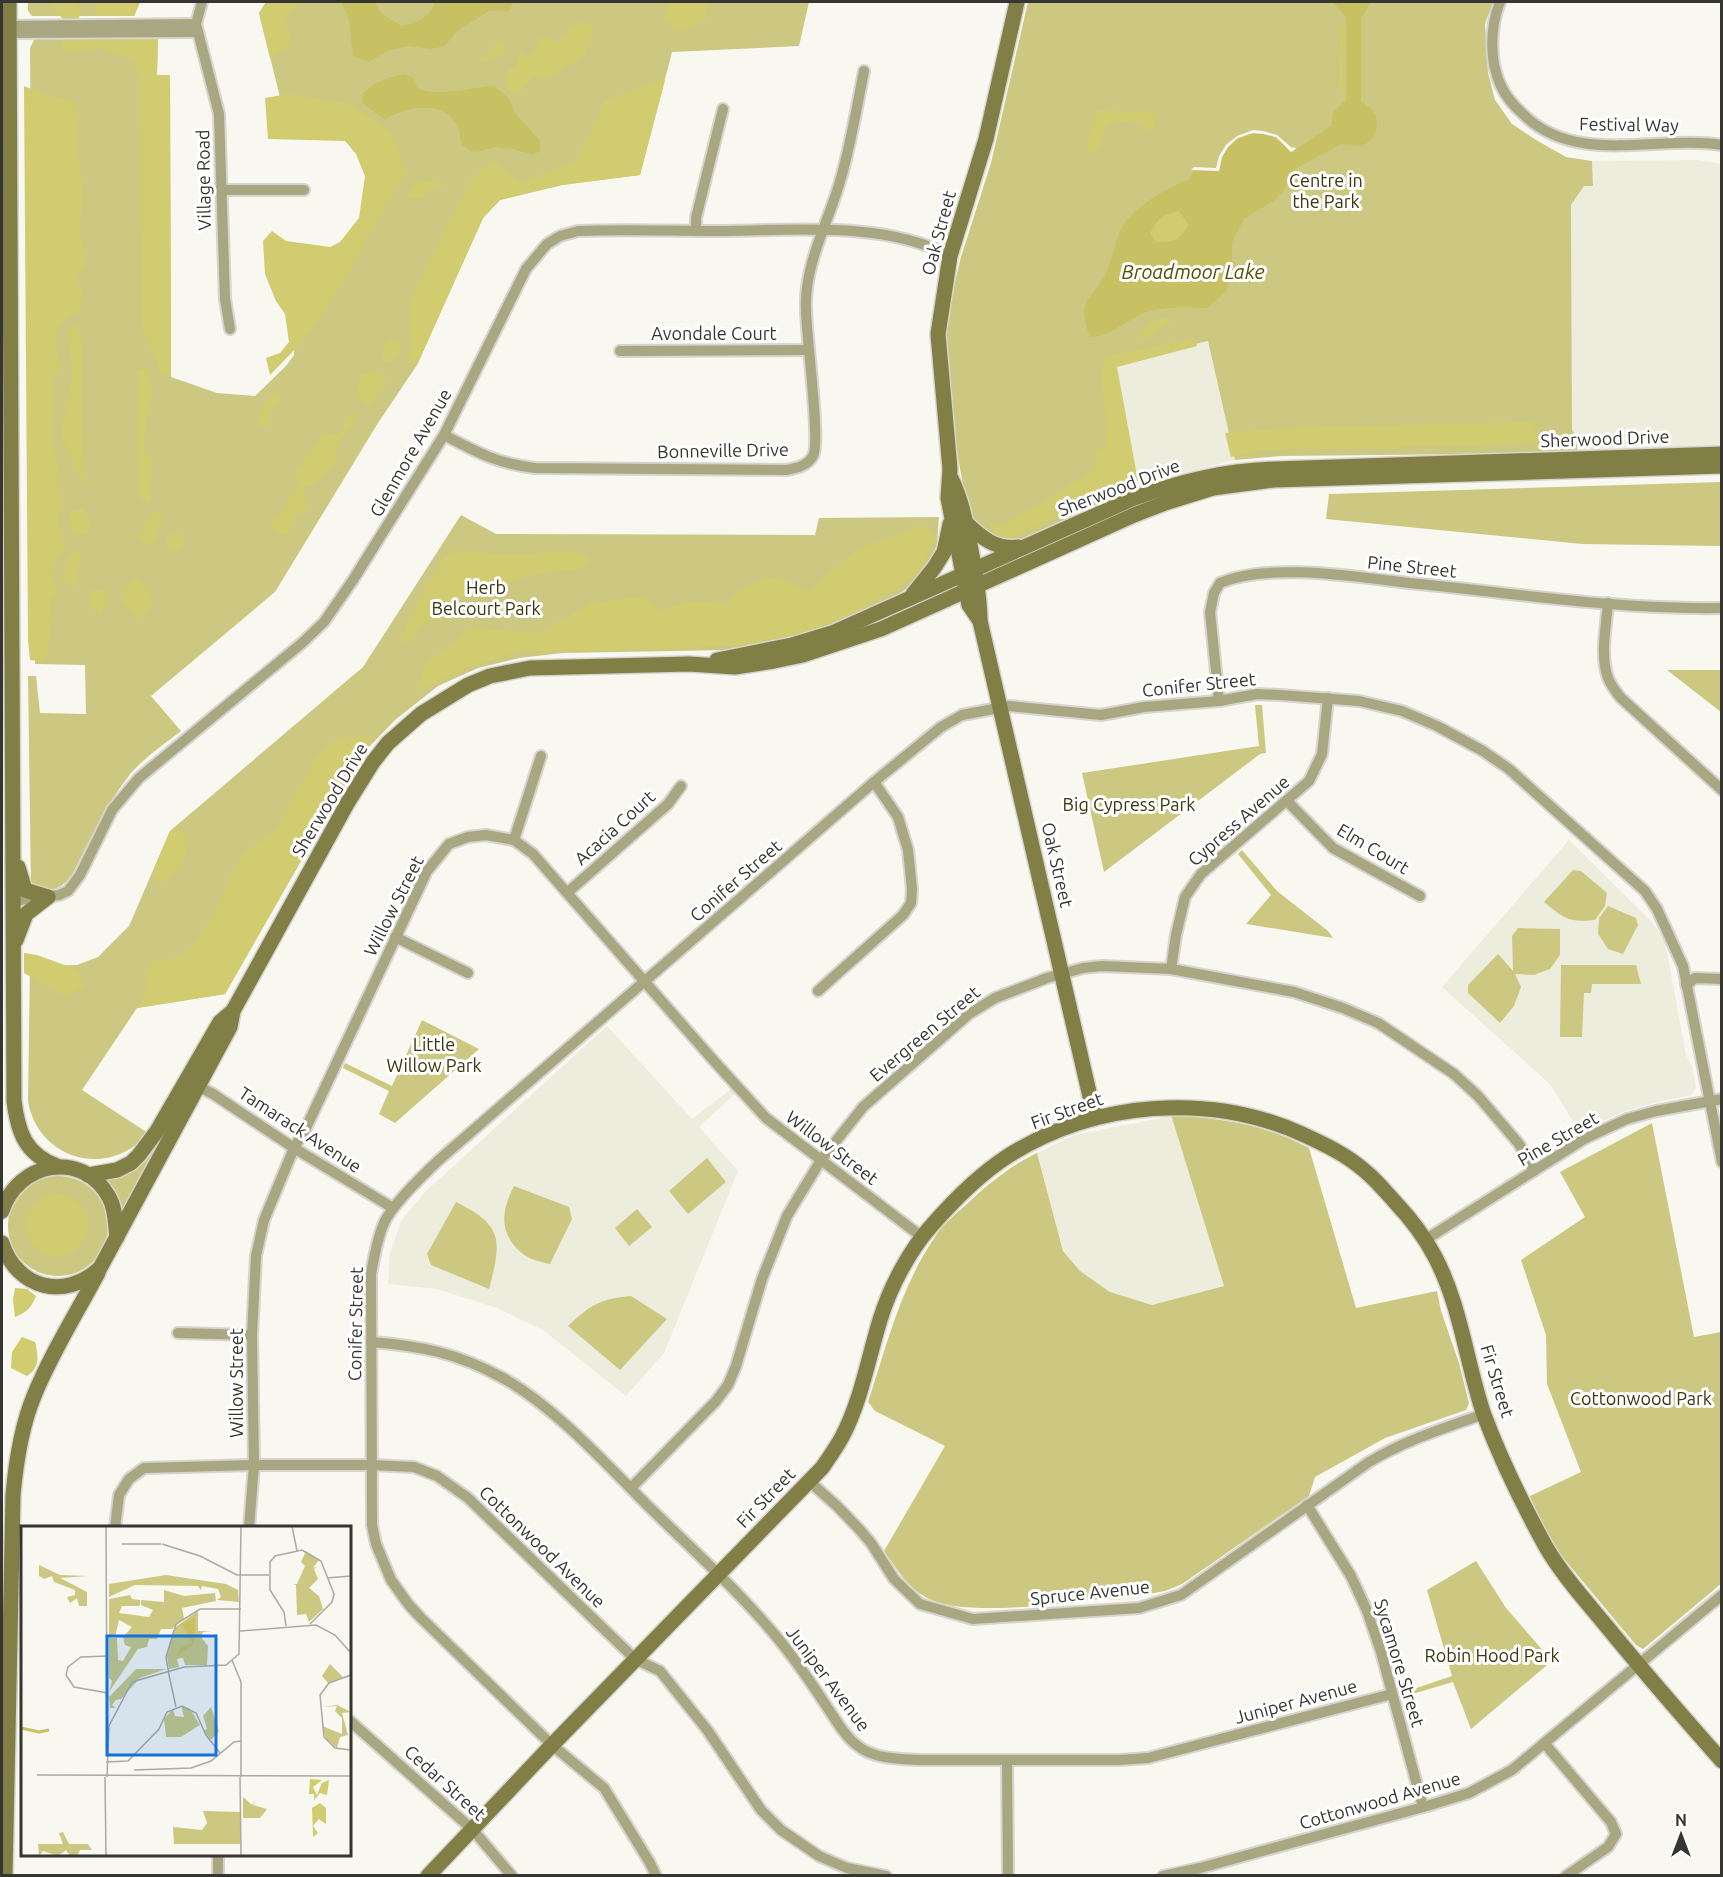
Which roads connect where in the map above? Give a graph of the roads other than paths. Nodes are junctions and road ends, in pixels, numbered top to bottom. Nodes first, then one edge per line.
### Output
1 (9, 2) edge
2 (202, 2) edge
3 (1017, 2) edge
4 (1500, 2) edge
5 (197, 28) junction
6 (5, 30) edge
7 (864, 71) dead end
8 (723, 109) dead end
9 (1722, 145) edge
10 (220, 190) junction
11 (304, 190) dead end
12 (696, 231) junction
13 (822, 231) junction
14 (950, 256) junction
15 (6, 324) edge
16 (230, 329) dead end
17 (808, 350) junction
18 (620, 351) dead end
19 (444, 435) junction
20 (1722, 454) edge
21 (1722, 466) edge
22 (951, 478) junction
23 (951, 518) junction
24 (966, 523) junction
25 (1028, 545) junction
26 (969, 572) junction
27 (973, 588) junction
28 (908, 599) junction
29 (1608, 603) junction
30 (1722, 608) edge
31 (698, 664) junction
32 (1328, 698) junction
33 (1219, 701) junction
34 (1000, 707) junction
35 (541, 756) dead end
36 (874, 782) junction
37 (681, 786) dead end
38 (1722, 790) edge
39 (1287, 801) junction
40 (12, 838) junction
41 (514, 840) junction
42 (568, 892) junction
43 (1420, 896) dead end
44 (48, 897) junction
45 (7, 901) edge
46 (395, 937) junction
47 (12, 948) junction
48 (1171, 969) junction
49 (468, 974) dead end
50 (1062, 974) junction
51 (1722, 979) edge
52 (646, 982) junction
53 (1686, 985) junction
54 (818, 991) dead end
55 (193, 1084) junction
56 (1722, 1099) edge
57 (1710, 1102) junction
58 (1095, 1118) junction
59 (294, 1148) junction
60 (821, 1160) junction
61 (1722, 1162) edge
62 (57, 1166) junction
63 (1534, 1171) junction
64 (88, 1175) junction
65 (393, 1208) junction
66 (2, 1211) edge
67 (117, 1237) junction
68 (922, 1238) junction
69 (1425, 1240) junction
70 (2, 1243) edge
71 (100, 1268) junction
72 (178, 1334) dead end
73 (252, 1335) junction
74 (371, 1342) junction
75 (1484, 1414) junction
76 (254, 1465) junction
77 (371, 1465) junction
78 (810, 1482) junction
79 (631, 1488) junction
80 (1307, 1505) junction
81 (115, 1526) edge
82 (249, 1526) edge
83 (718, 1575) junction
84 (1722, 1595) edge
85 (635, 1659) junction
86 (1637, 1664) junction
87 (1392, 1694) junction
88 (6, 1697) edge
89 (351, 1722) edge
90 (1545, 1744) junction
91 (552, 1745) junction
92 (1007, 1760) junction
93 (1722, 1761) edge
94 (1423, 1807) junction
95 (473, 1830) junction
96 (218, 1856) edge
97 (5, 1875) edge
98 (218, 1875) edge
99 (428, 1875) edge
100 (512, 1875) edge
101 (656, 1875) edge
102 (886, 1875) edge
103 (1008, 1875) edge
104 (1163, 1875) edge
105 (1566, 1875) edge

1 - 6 main road
2 - 5 street, Village Road
3 - 14 main road, Oak Street
4 - 9 street, Festival Way
5 - 6 street
5 - 10 street, Village Road
6 - 15 main road
7 - 13 street, Bonneville Drive
8 - 12 street
10 - 11 street
10 - 16 street, Village Road
12 - 13 street, Glenmore Avenue
12 - 19 street, Glenmore Avenue
13 - 14 street, Glenmore Avenue
13 - 17 street, Bonneville Drive
14 - 22 main road, Oak Street
15 - 40 main road
17 - 18 street, Avondale Court
17 - 19 street, Bonneville Drive
19 - 44 street, Glenmore Avenue
20 - 25 main road, Sherwood Drive
21 - 27 main road, Sherwood Drive
22 - 23 main road, Oak Street
22 - 24 main road, Oak Street
23 - 26 main road, Oak Street
23 - 28 main road
24 - 25 main road
24 - 26 main road, Oak Street
25 - 26 main road, Sherwood Drive
26 - 27 main road, Oak Street
26 - 28 main road, Sherwood Drive
27 - 31 main road, Sherwood Drive
27 - 34 main road, Oak Street
28 - 31 main road, Sherwood Drive
29 - 30 street, Pine Street
29 - 33 street, Pine Street
29 - 38 street
31 - 55 main road, Sherwood Drive
32 - 33 street, Conifer Street
32 - 39 street, Cypress Avenue
32 - 53 street, Conifer Street
33 - 34 street, Conifer Street
34 - 36 street, Conifer Street
34 - 50 main road, Oak Street
35 - 41 street
36 - 52 street, Conifer Street
36 - 54 street
37 - 42 street, Acacia Court
39 - 43 street, Elm Court
39 - 48 street, Cypress Avenue
40 - 44 main road
40 - 45 main road
41 - 42 street, Willow Street
41 - 46 street, Willow Street
42 - 52 street, Willow Street
44 - 45 street, Glenmore Avenue
44 - 47 main road
45 - 47 main road
46 - 49 street
46 - 59 street, Willow Street
47 - 62 main road
48 - 50 street, Evergreen Street
48 - 63 street, Evergreen Street
50 - 58 main road, Oak Street
50 - 60 street, Evergreen Street
51 - 53 street
52 - 60 street, Willow Street
52 - 65 street, Conifer Street
53 - 57 street, Conifer Street
55 - 59 street, Tamarack Avenue
55 - 64 main road, Sherwood Drive
55 - 67 main road, Sherwood Drive
56 - 57 street, Pine Street
57 - 61 street
57 - 63 street, Pine Street
58 - 68 main road, Fir Street
58 - 69 main road, Fir Street
59 - 65 street, Tamarack Avenue
59 - 73 street, Willow Street
60 - 68 street, Willow Street
60 - 79 street, Evergreen Street
62 - 64 main road
62 - 66 main road
63 - 69 street, Pine Street
64 - 67 main road
65 - 74 street, Conifer Street
67 - 71 main road, Sherwood Drive
68 - 78 main road, Fir Street
69 - 75 main road, Fir Street
70 - 71 main road
71 - 88 main road
72 - 73 street
73 - 76 street, Willow Street
74 - 77 street, Conifer Street
74 - 79 street, Juniper Avenue
75 - 80 street, Spruce Avenue
75 - 86 main road, Fir Street
76 - 77 street, Cottonwood Avenue
76 - 81 street, Cottonwood Avenue
76 - 82 street, Willow Street
77 - 85 street, Cottonwood Avenue
77 - 91 street, Conifer Street
78 - 80 street, Spruce Avenue
78 - 83 main road, Fir Street
79 - 83 street, Juniper Avenue
80 - 87 street, Sycamore Street
83 - 85 main road, Fir Street
83 - 92 street, Juniper Avenue
84 - 86 street, Cottonwood Avenue
85 - 91 main road, Fir Street
85 - 102 street, Cottonwood Avenue
86 - 90 street, Cottonwood Avenue
86 - 93 main road, Fir Street
87 - 92 street, Juniper Avenue
87 - 94 street, Sycamore Street
88 - 97 main road
89 - 95 street, Cedar Street
90 - 94 street, Cottonwood Avenue
90 - 105 street
91 - 95 main road, Fir Street
91 - 101 street, Conifer Street
92 - 103 street
94 - 104 street, Cottonwood Avenue
95 - 99 main road, Fir Street
95 - 100 street, Cedar Street
96 - 98 street

